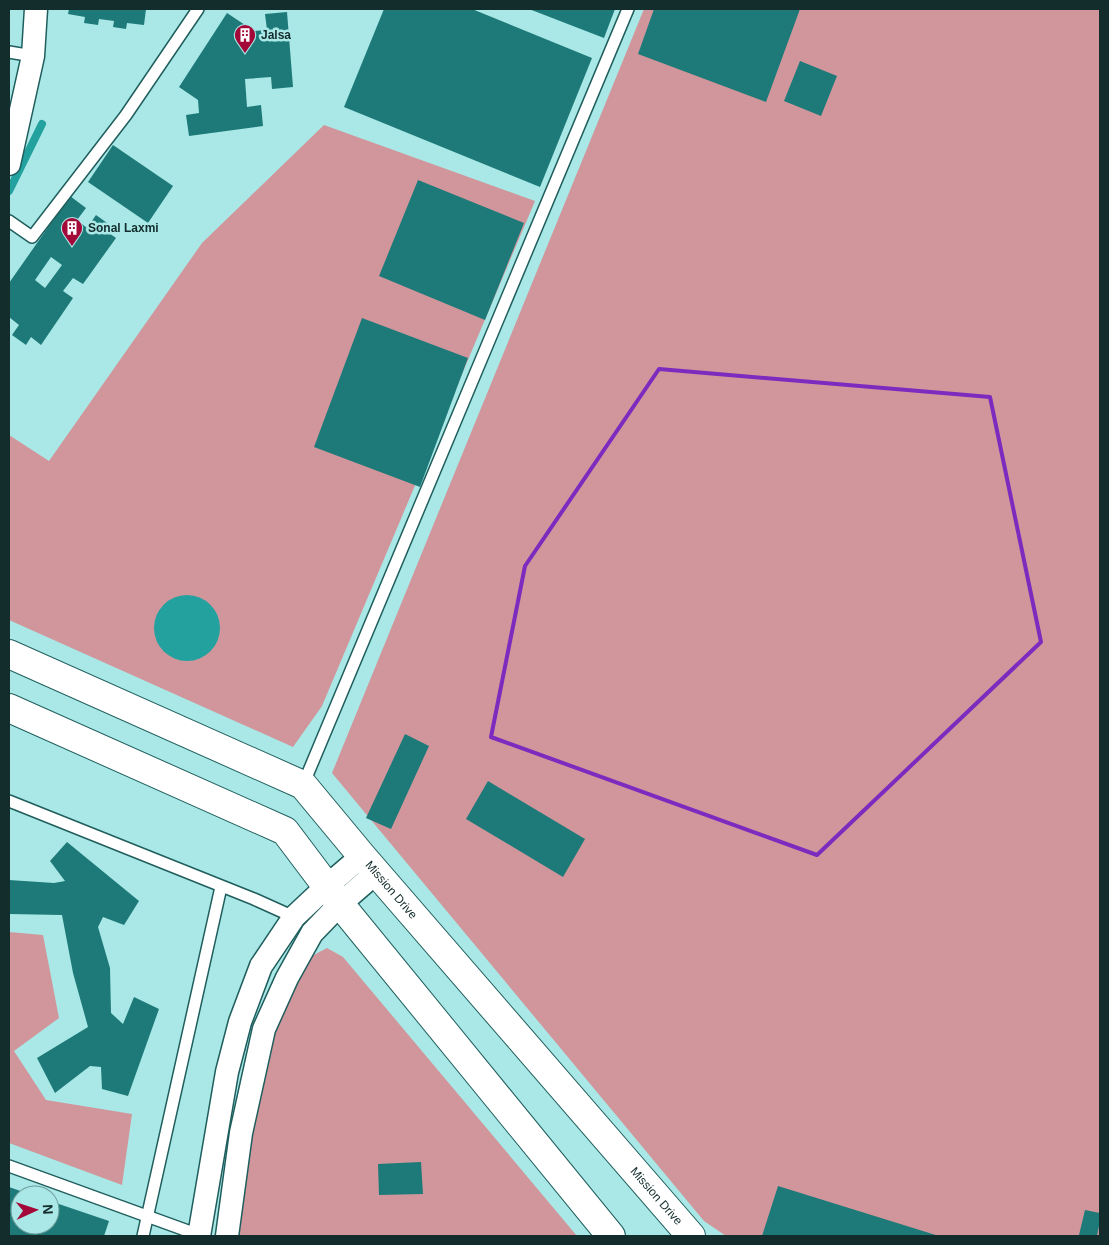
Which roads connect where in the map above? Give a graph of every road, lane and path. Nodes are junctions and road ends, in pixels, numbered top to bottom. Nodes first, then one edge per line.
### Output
1 (36, 9) edge
2 (198, 9) edge
3 (628, 9) edge
4 (9, 52) edge
5 (33, 56) junction
6 (15, 102) edge
7 (9, 164) edge
8 (9, 221) edge
9 (9, 654) edge
10 (9, 708) edge
11 (303, 786) junction
12 (9, 801) edge
13 (370, 864) junction
14 (221, 886) junction
15 (334, 895) junction
16 (294, 917) junction
17 (217, 1126) junction
18 (241, 1133) junction
19 (9, 1166) edge
20 (147, 1217) junction
21 (199, 1235) edge
22 (143, 1236) edge
23 (227, 1236) edge
24 (611, 1236) edge
25 (691, 1236) edge

1 - 5 street
2 - 8 lane
3 - 11 lane
4 - 5 lane
5 - 6 street
6 - 7 street
9 - 11 street, Mission Drive
10 - 15 street
11 - 13 street, Mission Drive
12 - 14 lane
13 - 15 street
13 - 25 street, Mission Drive
14 - 16 lane
14 - 20 lane
15 - 16 street
15 - 18 street
15 - 24 street
16 - 17 street
17 - 18 street
17 - 21 street
18 - 23 street
19 - 20 lane
20 - 21 lane
20 - 22 lane

